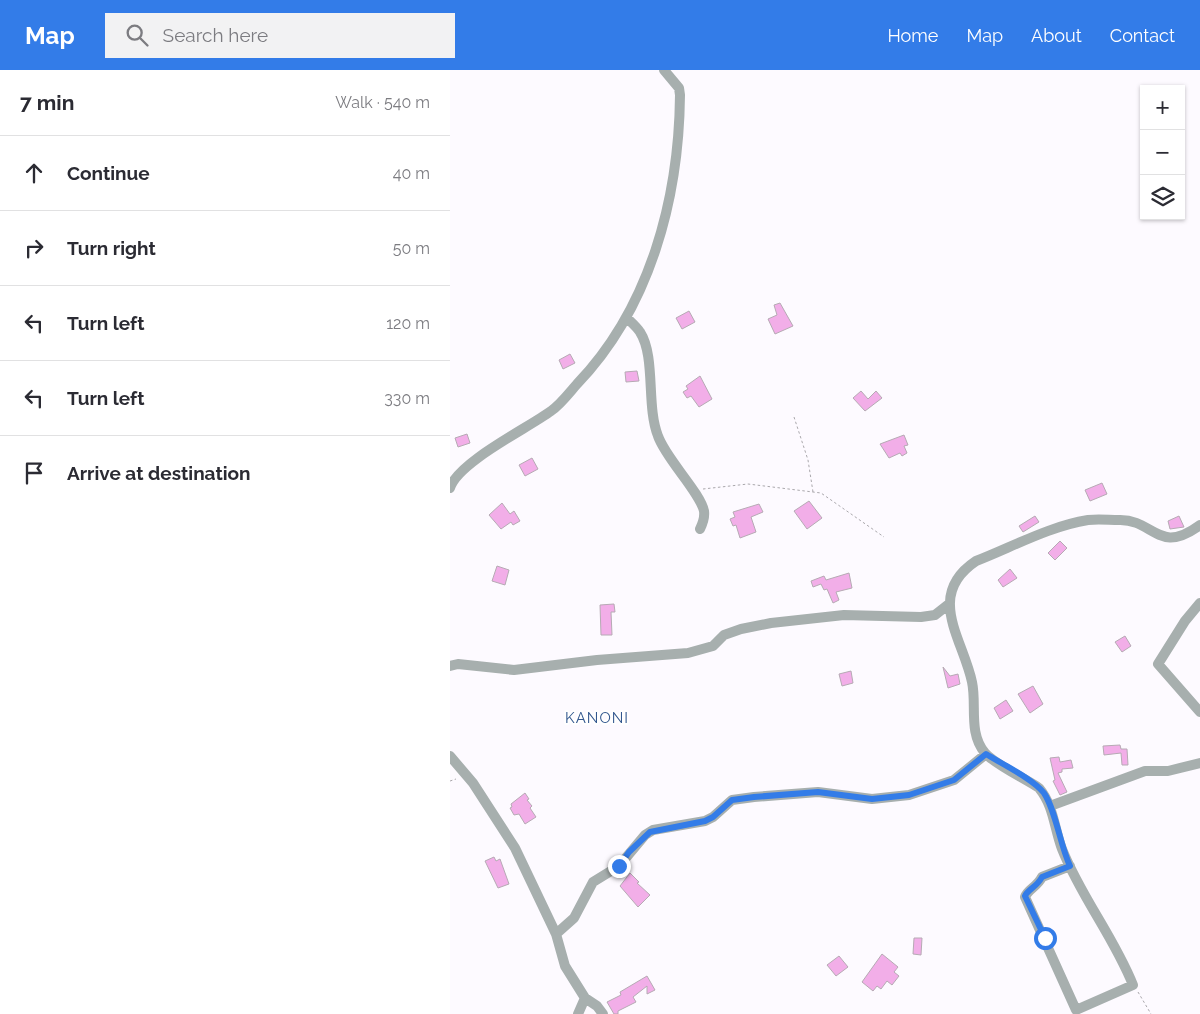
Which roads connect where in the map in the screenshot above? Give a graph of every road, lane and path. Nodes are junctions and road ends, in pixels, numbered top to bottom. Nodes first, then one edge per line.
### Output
1 (664, 70) edge
2 (627, 318) junction
3 (794, 417) dead end
4 (450, 488) edge
5 (693, 491) junction
6 (813, 493) junction
7 (1200, 525) edge
8 (700, 529) dead end
9 (884, 537) dead end
10 (1200, 603) edge
11 (949, 604) junction
12 (453, 662) edge
13 (1200, 712) edge
14 (986, 754) junction
15 (450, 756) edge
16 (1200, 763) edge
17 (1050, 806) junction
18 (1070, 866) junction
19 (556, 934) junction
20 (1133, 985) junction
21 (585, 998) junction
22 (578, 1014) edge
23 (603, 1014) edge
24 (1151, 1014) edge

1 - 2 street
2 - 4 street
2 - 5 street
3 - 6 path
5 - 6 path
5 - 8 street
6 - 9 path
7 - 11 street
10 - 13 street
11 - 12 street
11 - 14 street
14 - 17 street
14 - 19 street
15 - 19 street
16 - 17 street
17 - 18 street
18 - 20 street
18 - 20 street
19 - 21 street
20 - 24 path
21 - 22 street
21 - 23 street

